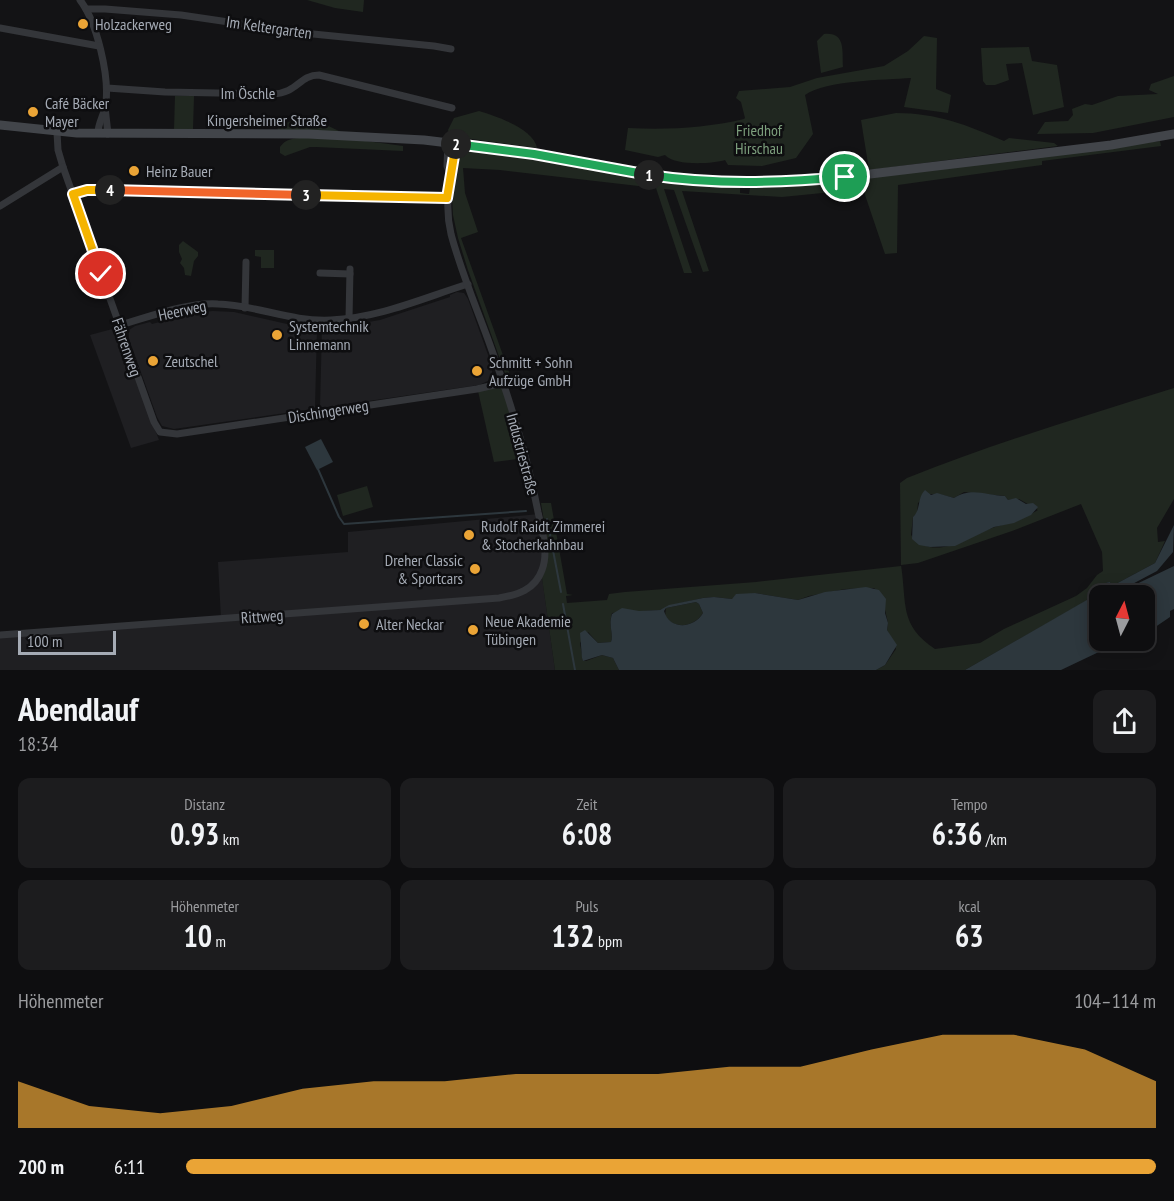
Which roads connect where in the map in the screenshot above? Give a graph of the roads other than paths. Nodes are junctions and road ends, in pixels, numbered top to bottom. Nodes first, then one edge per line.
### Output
1 (81, 0) edge
2 (87, 9) junction
3 (0, 28) edge
4 (99, 46) junction
5 (451, 49) dead end
6 (107, 88) junction
7 (105, 107) junction
8 (452, 108) dead end
9 (0, 125) edge
10 (57, 132) junction
11 (98, 134) junction
12 (108, 134) junction
13 (1174, 134) edge
14 (452, 143) junction
15 (63, 167) junction
16 (73, 194) junction
17 (447, 198) junction
18 (0, 206) edge
19 (246, 262) dead end
20 (320, 273) dead end
21 (468, 284) junction
22 (245, 308) junction
23 (349, 319) junction
24 (120, 325) junction
25 (504, 383) junction
26 (156, 426) joint
27 (524, 593) joint
28 (0, 635) edge

1 - 2 street
2 - 4 street
2 - 5 street, Im Keltergarten
3 - 4 street
4 - 6 street
6 - 7 street
6 - 8 street, Im Öschle
7 - 11 street
7 - 12 street
9 - 10 main road, Kingersheimer Straße
10 - 11 main road, Kingersheimer Straße
10 - 15 street, Fährenweg
11 - 12 main road, Kingersheimer Straße
12 - 14 main road, Kingersheimer Straße
13 - 14 main road, Kingersheimer Straße
14 - 17 street, Industriestraße
15 - 16 street, Fährenweg
15 - 18 street
16 - 17 street
16 - 24 street, Fährenweg
17 - 21 street, Industriestraße
19 - 22 street
20 - 23 street
21 - 23 street, Heerweg
21 - 25 street, Industriestraße
22 - 23 street, Heerweg
22 - 24 street, Heerweg
24 - 26 street, Fährenweg
25 - 26 street, Dischingerweg
25 - 27 street, Industriestraße
27 - 28 street, Rittweg

